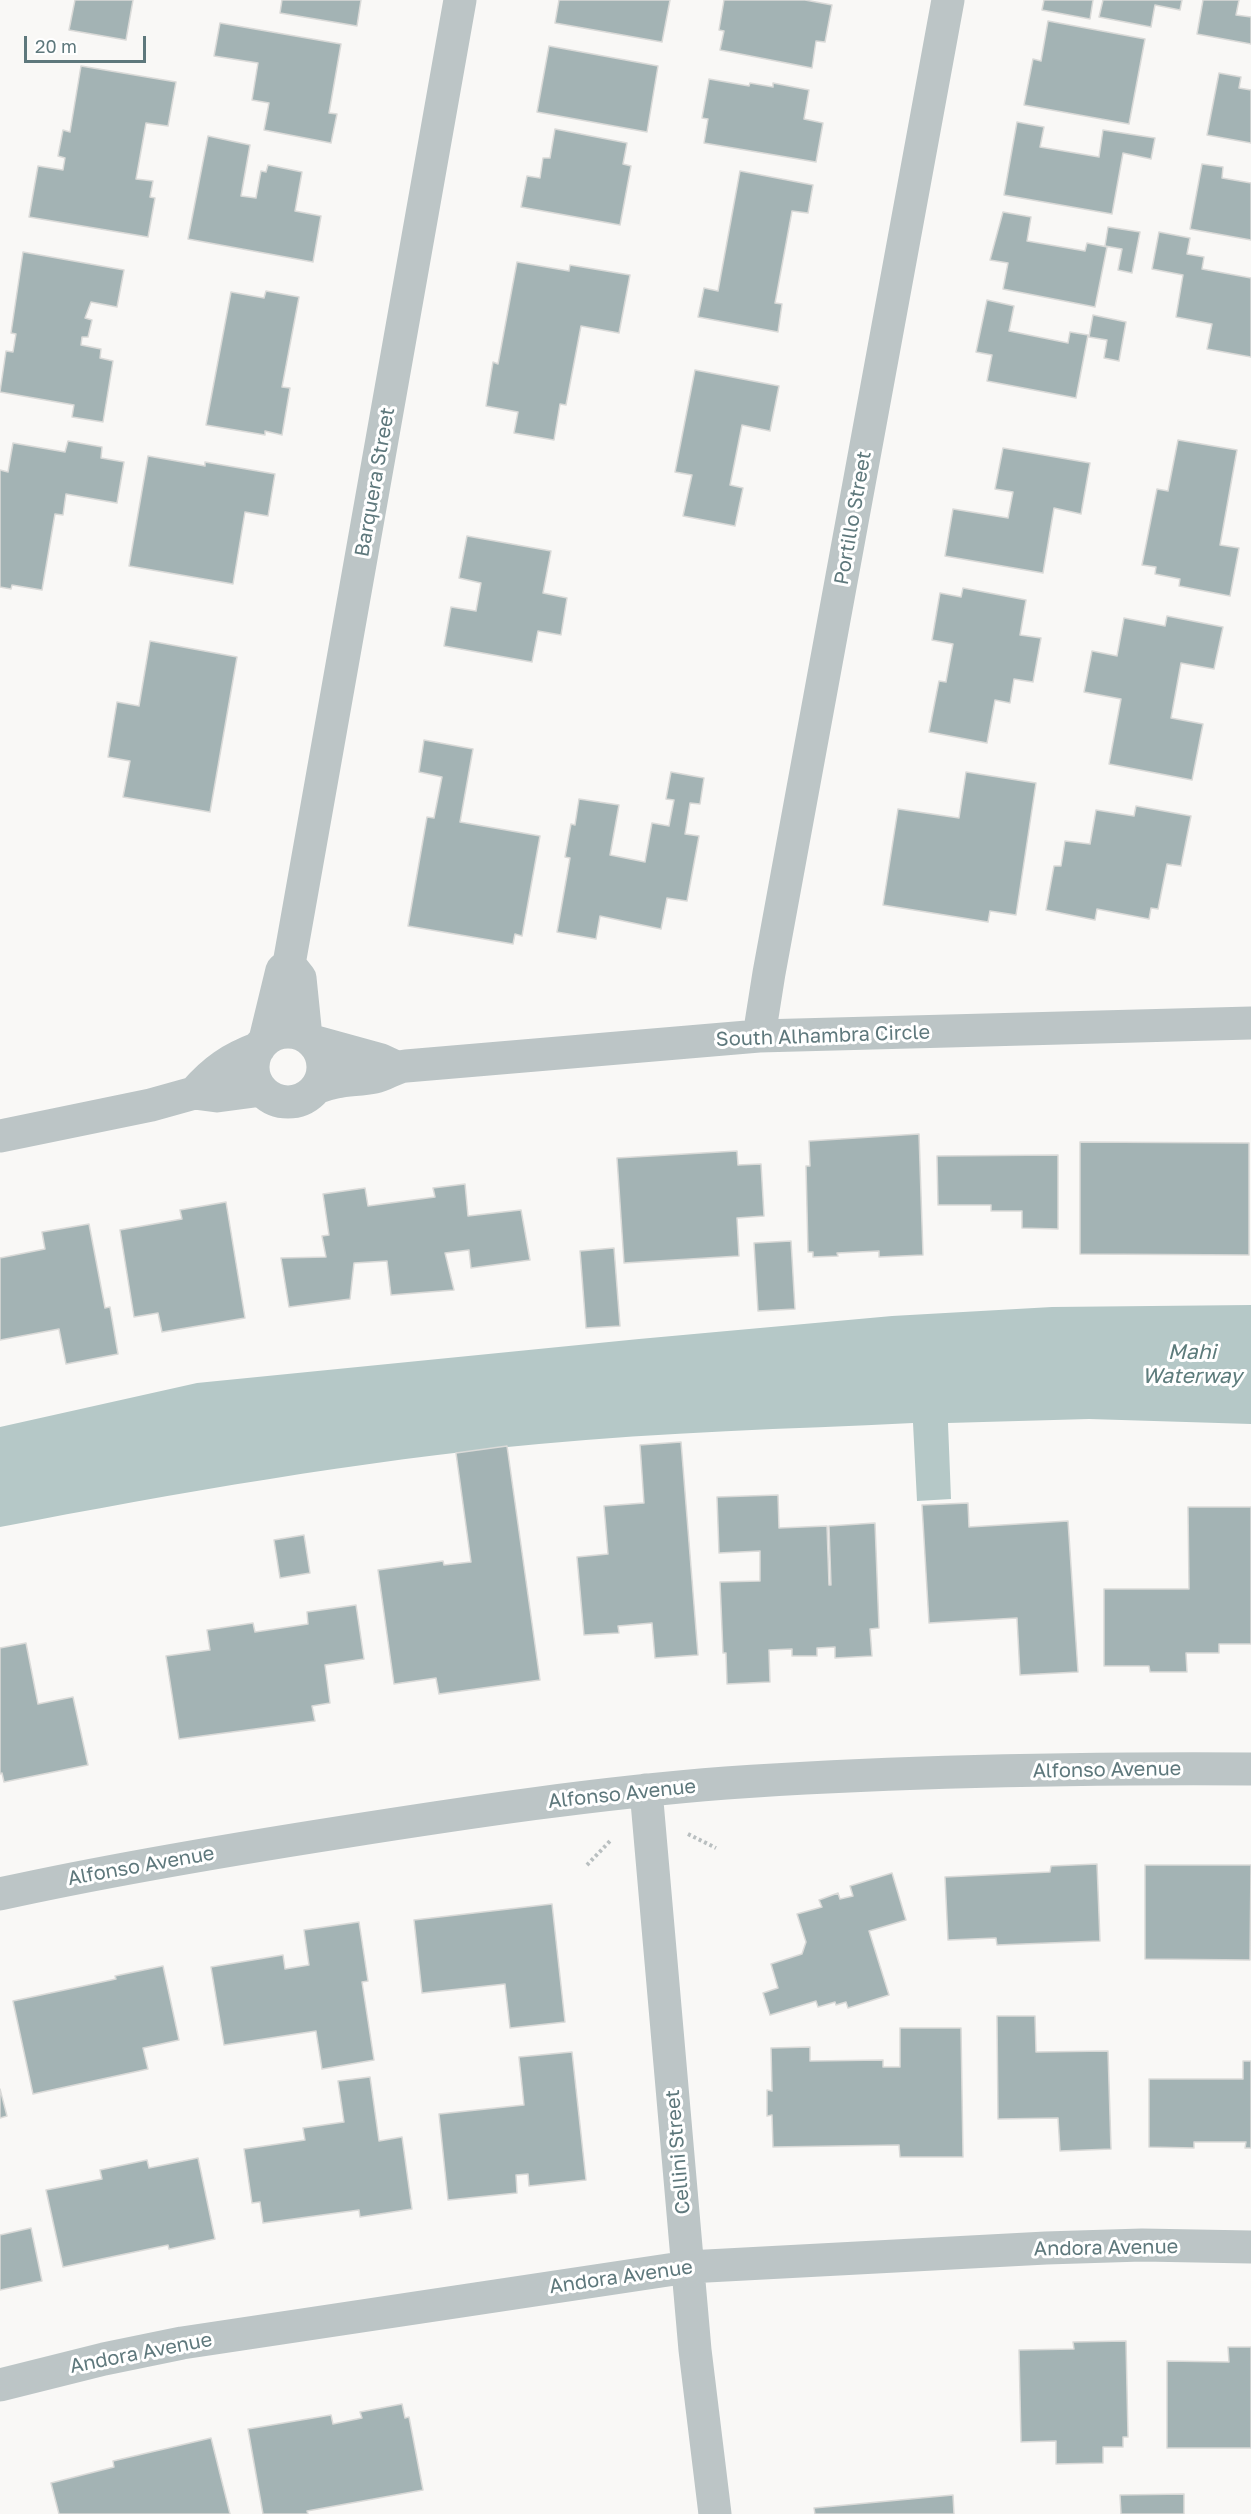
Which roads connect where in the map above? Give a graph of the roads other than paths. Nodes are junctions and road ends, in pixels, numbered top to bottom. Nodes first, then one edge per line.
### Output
1 (460, 0) edge
2 (948, 0) edge
3 (290, 964) junction
4 (1251, 1023) edge
5 (759, 1036) junction
6 (309, 1039) junction
7 (262, 1044) junction
8 (396, 1067) junction
9 (316, 1089) junction
10 (262, 1090) junction
11 (194, 1094) junction
12 (0, 1136) edge
13 (1251, 1769) edge
14 (646, 1790) junction
15 (0, 1894) edge
16 (1251, 2247) edge
17 (688, 2267) junction
18 (0, 2385) edge
19 (715, 2514) edge

1 - 3 street, Barquera Street
2 - 5 street, Portillo Street
3 - 6 street
3 - 7 street, Barquera Street
4 - 5 street, South Alhambra Circle
5 - 8 street, South Alhambra Circle
6 - 7 street
6 - 8 street, South Alhambra Circle
6 - 9 street
7 - 10 street
7 - 11 street
8 - 9 street, South Alhambra Circle
9 - 10 street
10 - 11 street
11 - 12 street
13 - 14 street, Alfonso Avenue
14 - 15 street, Alfonso Avenue
14 - 17 street, Cellini Street
16 - 17 street, Andora Avenue
17 - 18 street, Andora Avenue
17 - 19 street, Cellini Street

